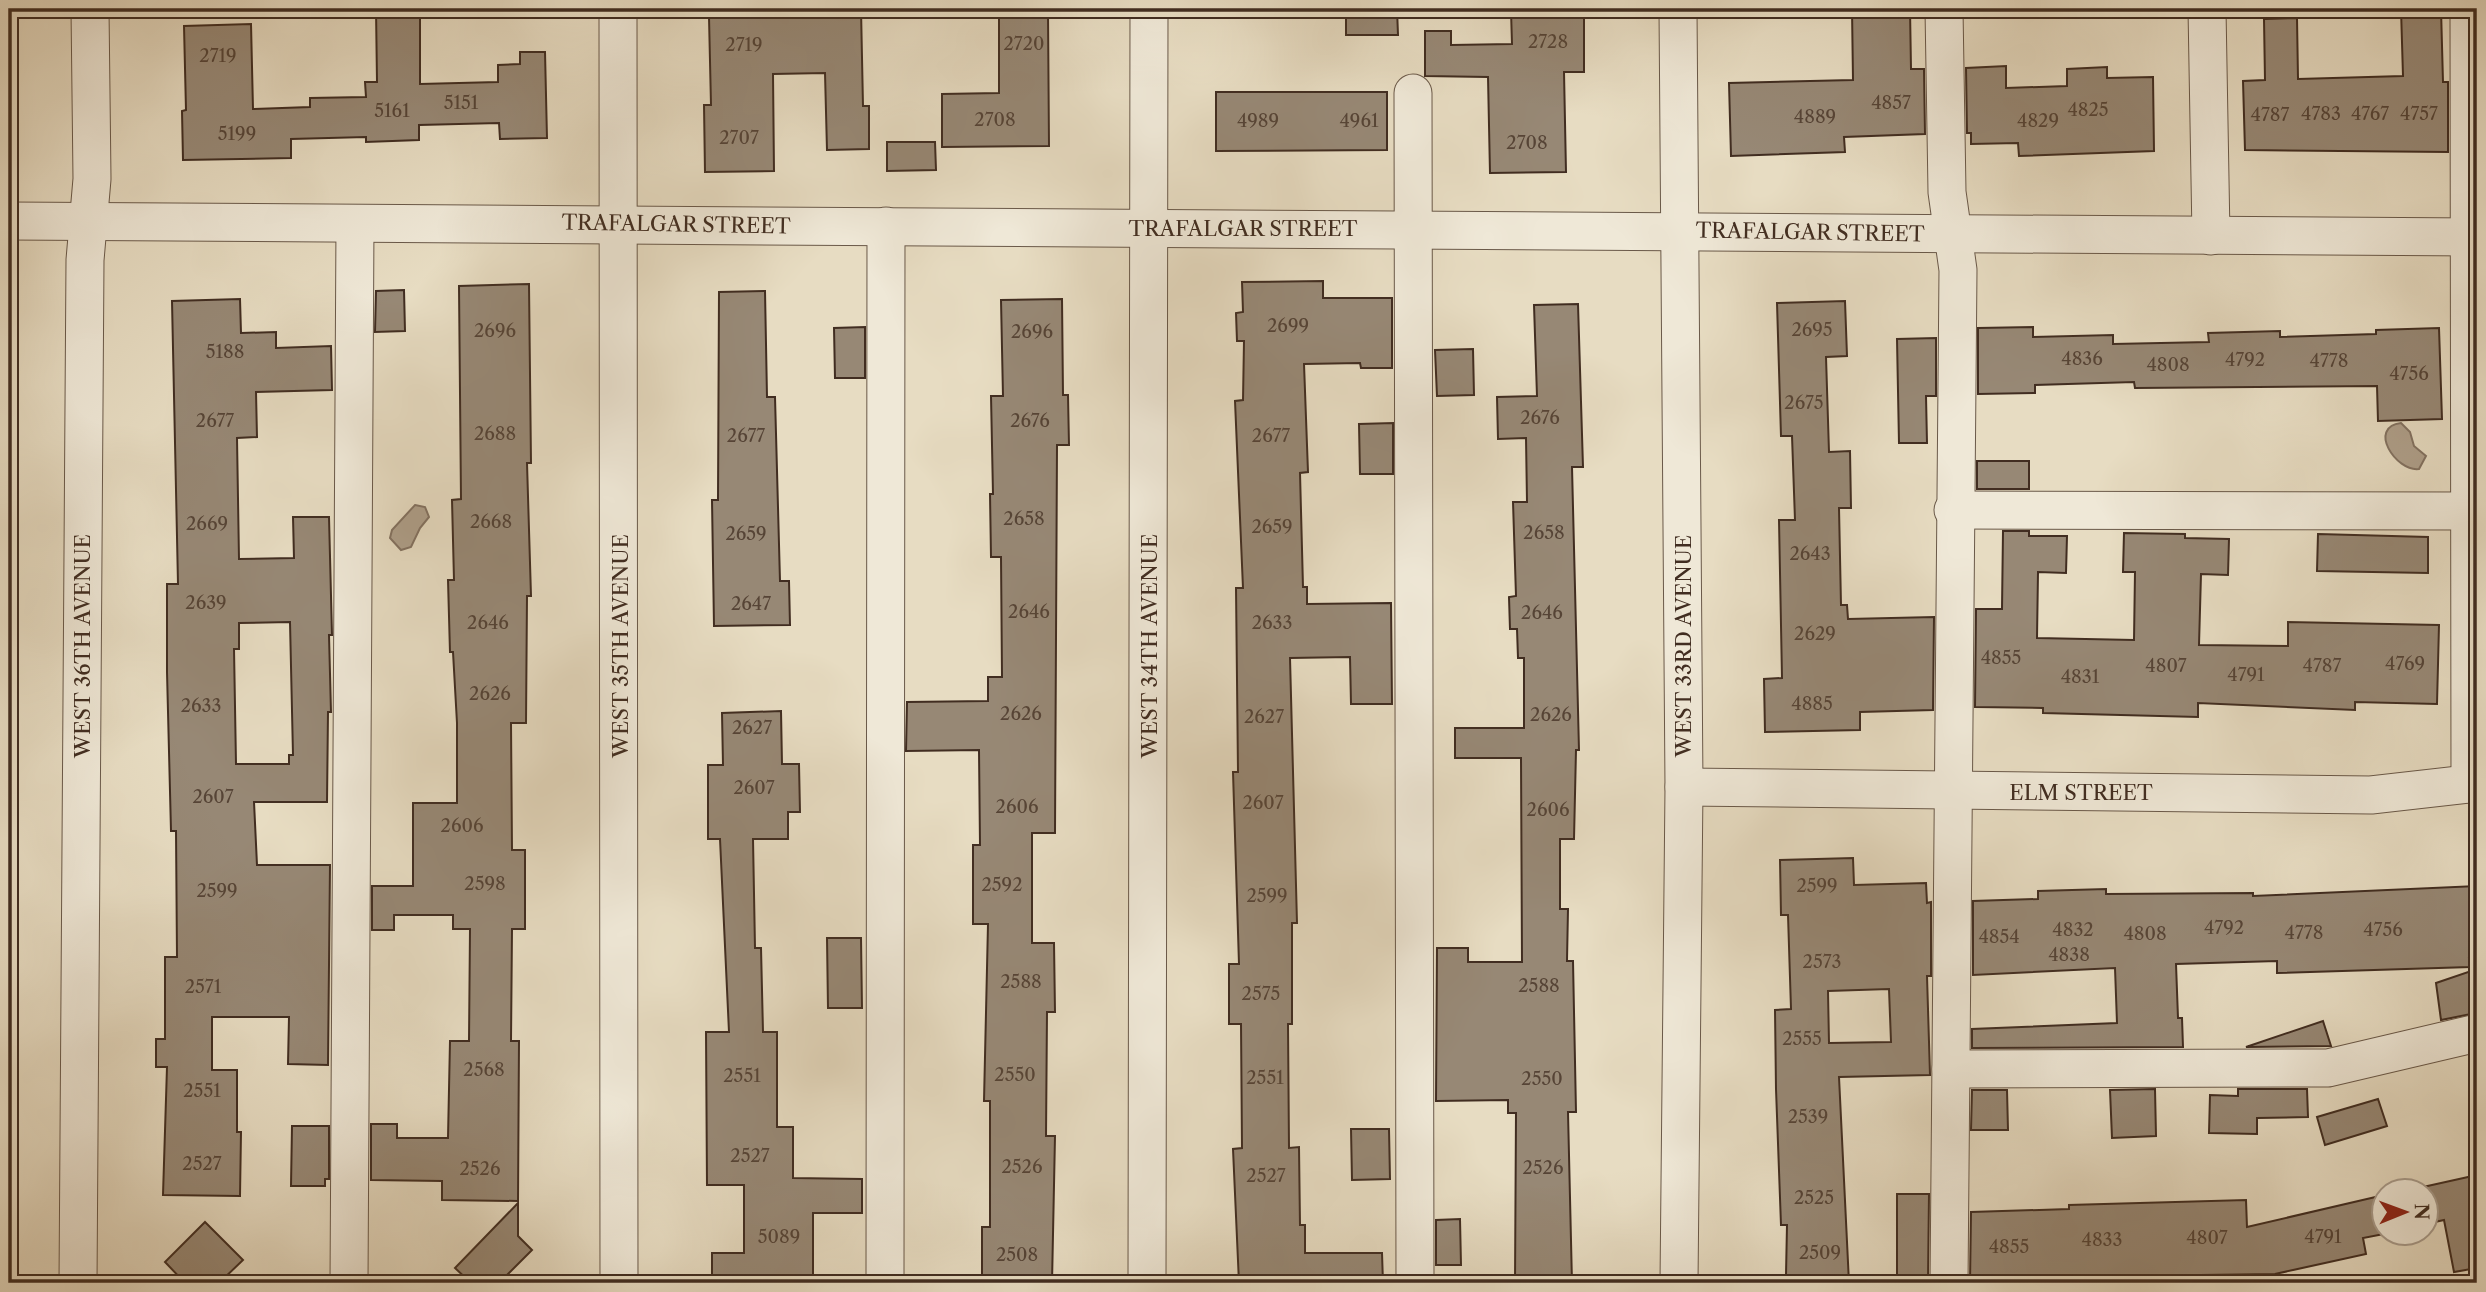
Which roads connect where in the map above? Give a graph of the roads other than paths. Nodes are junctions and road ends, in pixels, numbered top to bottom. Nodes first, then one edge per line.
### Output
1 (90, 9) edge
2 (618, 9) edge
3 (1149, 9) edge
4 (1678, 9) edge
5 (1944, 9) edge
6 (2207, 9) edge
7 (2469, 9) edge
8 (1413, 93) dead end
9 (9, 220) edge
10 (89, 220) junction
11 (620, 223) junction
12 (355, 224) junction
13 (886, 226) junction
14 (1151, 228) junction
15 (1413, 229) junction
16 (1681, 230) junction
17 (1952, 234) junction
18 (2211, 236) junction
19 (2474, 237) edge
20 (1953, 510) junction
21 (2470, 511) junction
22 (2474, 783) edge
23 (1684, 787) junction
24 (1953, 791) junction
25 (2477, 1032) edge
26 (1951, 1069) junction
27 (78, 1283) edge
28 (349, 1283) edge
29 (619, 1283) edge
30 (885, 1283) edge
31 (1147, 1283) edge
32 (1415, 1283) edge
33 (1679, 1283) edge
34 (1949, 1283) edge

1 - 10 street, WEST 36TH AVENUE
2 - 11 street, WEST 35TH AVENUE
3 - 14 street, WEST 34TH AVENUE
4 - 16 street, WEST 33RD AVENUE
5 - 17 street
6 - 18 street
7 - 19 street
8 - 15 street
9 - 10 street, TRAFALGAR STREET
10 - 12 street, TRAFALGAR STREET
10 - 27 street, WEST 36TH AVENUE
11 - 12 street, TRAFALGAR STREET
11 - 13 street, TRAFALGAR STREET
11 - 29 street, WEST 35TH AVENUE
12 - 28 street
13 - 14 street, TRAFALGAR STREET
13 - 30 street
14 - 15 street, TRAFALGAR STREET
14 - 31 street, WEST 34TH AVENUE
15 - 16 street, TRAFALGAR STREET
15 - 32 street
16 - 17 street, TRAFALGAR STREET
16 - 23 street, WEST 33RD AVENUE
17 - 18 street, TRAFALGAR STREET
17 - 20 street
18 - 19 street, TRAFALGAR STREET
19 - 21 street
20 - 21 street
20 - 24 street
21 - 22 street
22 - 24 street, ELM STREET
23 - 24 street, ELM STREET
23 - 33 street, WEST 33RD AVENUE
24 - 26 street
25 - 26 street
26 - 34 street

